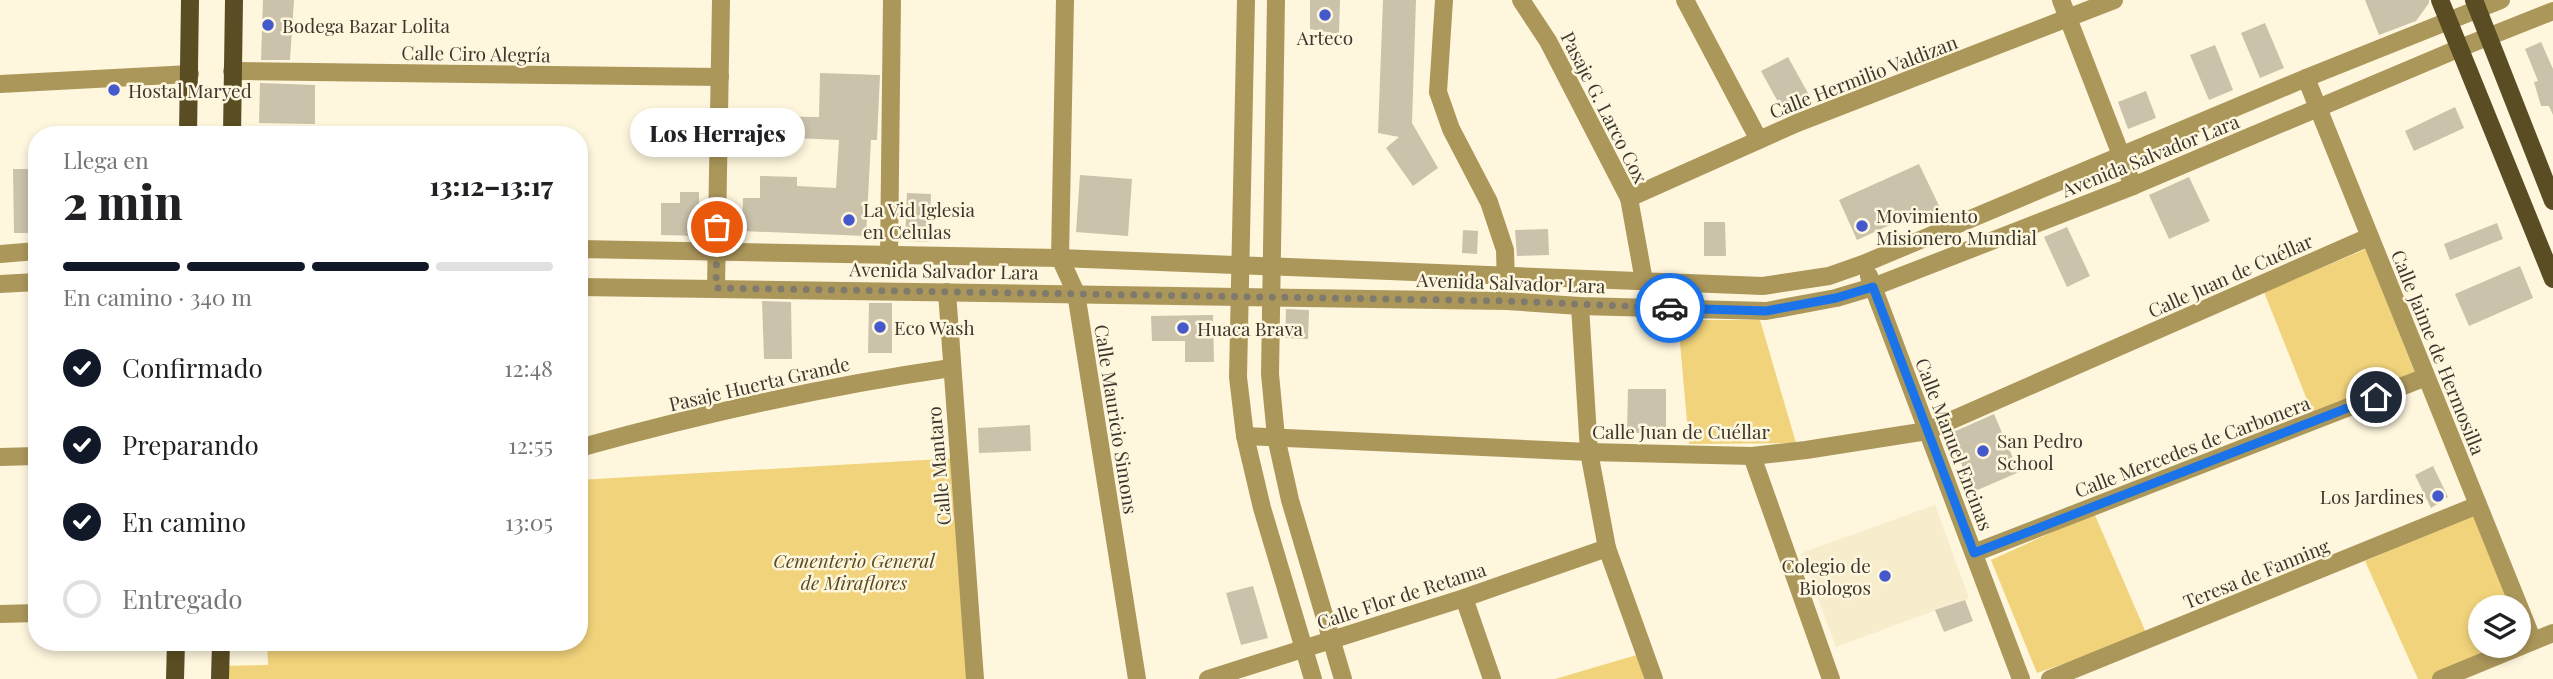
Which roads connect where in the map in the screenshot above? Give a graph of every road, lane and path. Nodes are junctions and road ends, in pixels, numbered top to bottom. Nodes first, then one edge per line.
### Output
1 (190, 0) edge
2 (234, 0) edge
3 (721, 0) edge
4 (892, 0) edge
5 (1065, 0) edge
6 (1246, 0) edge
7 (1276, 0) edge
8 (1444, 0) edge
9 (1521, 0) edge
10 (1685, 0) edge
11 (2061, 0) edge
12 (2114, 0) edge
13 (2440, 0) edge
14 (2501, 0) edge
15 (2476, 5) edge
16 (2553, 11) edge
17 (2068, 19) junction
18 (2448, 21) junction
19 (2487, 37) junction
20 (1245, 46) junction
21 (1275, 47) junction
22 (2460, 48) junction
23 (232, 71) junction
24 (190, 74) junction
25 (720, 77) junction
26 (2306, 78) junction
27 (0, 84) edge
28 (2318, 109) junction
29 (188, 126) edge
30 (232, 126) edge
31 (1759, 140) junction
32 (2122, 156) junction
33 (2133, 186) junction
34 (1629, 198) junction
35 (2553, 201) edge
36 (2369, 237) junction
37 (588, 249) edge
38 (716, 251) junction
39 (28, 252) edge
40 (0, 254) edge
41 (889, 256) junction
42 (1060, 258) junction
43 (1241, 264) junction
44 (1863, 264) junction
45 (1272, 265) junction
46 (1506, 275) junction
47 (2553, 279) edge
48 (1644, 281) junction
49 (28, 282) edge
50 (0, 284) edge
51 (588, 287) edge
52 (1873, 287) junction
53 (716, 288) junction
54 (947, 292) junction
55 (1076, 293) junction
56 (1241, 298) junction
57 (1272, 298) junction
58 (1507, 301) junction
59 (1580, 306) junction
60 (951, 368) junction
61 (2426, 377) junction
62 (1927, 431) junction
63 (1245, 436) junction
64 (1276, 437) junction
65 (588, 445) edge
66 (1589, 452) junction
67 (28, 456) edge
68 (1752, 456) junction
69 (0, 457) edge
70 (2478, 505) junction
71 (1607, 548) junction
72 (1974, 553) junction
73 (1464, 598) junction
74 (28, 613) edge
75 (0, 614) edge
76 (2553, 634) edge
77 (1331, 640) junction
78 (2533, 641) junction
79 (1304, 648) junction
80 (176, 651) edge
81 (221, 651) edge
82 (175, 679) edge
83 (220, 679) edge
84 (975, 679) edge
85 (1137, 679) edge
86 (1208, 679) edge
87 (1313, 679) edge
88 (1343, 679) edge
89 (1492, 679) edge
90 (1654, 679) edge
91 (1831, 679) edge
92 (2021, 679) edge
93 (2050, 679) edge
94 (2441, 679) edge

1 - 24 main road
2 - 23 main road
3 - 25 street
4 - 41 street
5 - 42 street, Calle Mauricio Simons
6 - 20 street
7 - 21 street
8 - 46 street
9 - 34 street, Pasaje G. Larco Cox
10 - 31 street
11 - 17 street
12 - 17 street, Calle Hermilio Valdizan
13 - 18 main road
14 - 15 street, Avenida Salvador Lara
15 - 18 street, Avenida Salvador Lara
15 - 19 main road
16 - 19 street, Avenida Salvador Lara
17 - 31 street, Calle Hermilio Valdizan
17 - 32 street
18 - 22 main road
18 - 26 street, Avenida Salvador Lara
19 - 22 street, Avenida Salvador Lara
19 - 35 main road
20 - 21 street
20 - 43 street
21 - 45 street
22 - 28 street, Avenida Salvador Lara
22 - 47 main road
23 - 25 street, Calle Ciro Alegría
23 - 30 main road
24 - 27 street
24 - 29 main road
25 - 38 street
26 - 28 street, Calle Jaime de Hermosilla
26 - 32 street, Avenida Salvador Lara
28 - 33 street, Avenida Salvador Lara
28 - 36 street, Calle Jaime de Hermosilla
31 - 34 street, Calle Hermilio Valdizan
32 - 33 street
32 - 44 street, Avenida Salvador Lara
33 - 52 street, Avenida Salvador Lara
34 - 48 street, Pasaje G. Larco Cox
36 - 61 street, Calle Jaime de Hermosilla
36 - 62 street, Calle Juan de Cuéllar
37 - 38 street, Avenida Salvador Lara
38 - 41 street, Avenida Salvador Lara
38 - 53 street
39 - 40 street
41 - 42 street, Avenida Salvador Lara
42 - 43 street, Avenida Salvador Lara
42 - 55 street, Calle Mauricio Simons
43 - 45 street, Avenida Salvador Lara
43 - 56 street
44 - 48 street, Avenida Salvador Lara
44 - 52 street, Calle Manuel Encinas
45 - 46 street, Avenida Salvador Lara
45 - 57 street
46 - 48 street, Avenida Salvador Lara
46 - 58 street
49 - 50 street
51 - 53 street, Avenida Salvador Lara
52 - 59 street, Avenida Salvador Lara
52 - 62 street, Calle Manuel Encinas
53 - 54 street, Avenida Salvador Lara
54 - 55 street, Avenida Salvador Lara
54 - 60 street, Calle Mantaro
55 - 56 street, Avenida Salvador Lara
55 - 85 street, Calle Mauricio Simons
56 - 57 street, Avenida Salvador Lara
56 - 63 street
57 - 58 street, Avenida Salvador Lara
57 - 64 street
58 - 59 street, Avenida Salvador Lara
59 - 66 street
60 - 65 street, Pasaje Huerta Grande
60 - 84 street, Calle Mantaro
61 - 70 street, Calle Jaime de Hermosilla
61 - 72 street, Calle Mercedes de Carbonera
62 - 68 street, Calle Juan de Cuéllar
62 - 72 street, Calle Manuel Encinas
63 - 64 street, Calle Juan de Cuéllar
63 - 79 street
64 - 66 street, Calle Juan de Cuéllar
64 - 77 street
66 - 68 street, Calle Juan de Cuéllar
66 - 71 street
67 - 69 street
68 - 91 street
70 - 78 street, Calle Jaime de Hermosilla
70 - 93 street, Teresa de Fanning
71 - 73 street, Calle Flor de Retama
71 - 90 street
72 - 92 street, Calle Manuel Encinas
73 - 77 street, Calle Flor de Retama
73 - 89 street
74 - 75 street
76 - 78 street
77 - 79 street, Calle Flor de Retama
77 - 88 street
78 - 94 street
79 - 86 street, Calle Flor de Retama
79 - 87 street
80 - 82 main road
81 - 83 main road

